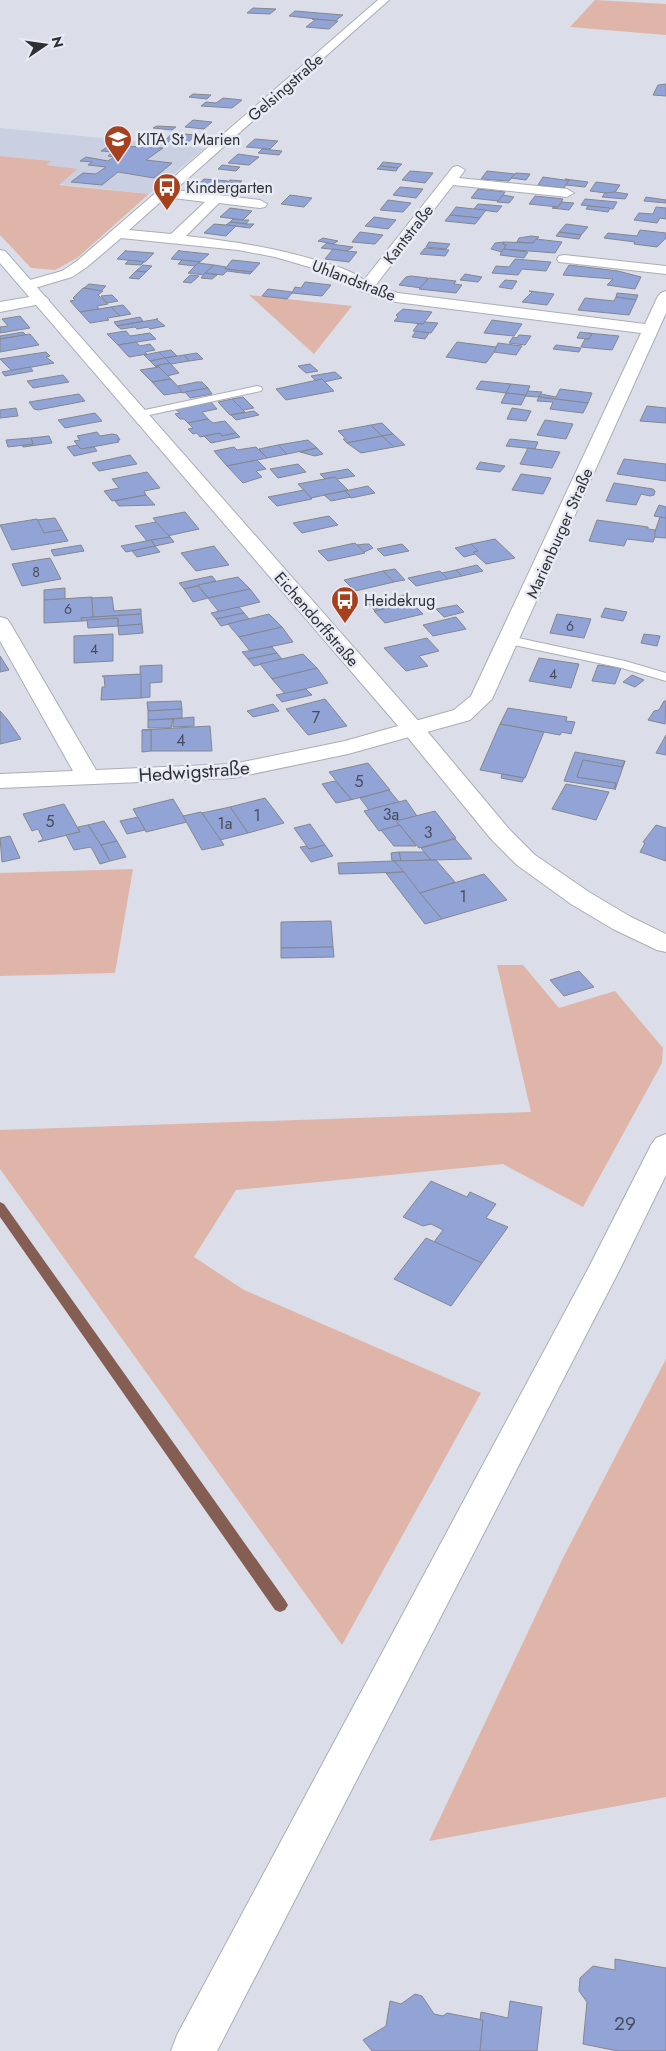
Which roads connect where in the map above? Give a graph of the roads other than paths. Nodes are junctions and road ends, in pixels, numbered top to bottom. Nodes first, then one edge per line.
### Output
1 (384, 0) edge
2 (164, 193) junction
3 (567, 193) dead end
4 (216, 199) junction
5 (260, 204) dead end
6 (118, 233) junction
7 (175, 239) junction
8 (0, 254) edge
9 (564, 259) dead end
10 (666, 270) edge
11 (28, 286) junction
12 (366, 288) junction
13 (666, 296) edge
14 (42, 300) junction
15 (0, 307) edge
16 (651, 329) junction
17 (257, 390) dead end
18 (140, 414) junction
19 (0, 623) edge
20 (509, 640) junction
21 (666, 677) edge
22 (413, 729) junction
23 (88, 777) junction
24 (0, 781) edge
25 (666, 944) edge
26 (666, 1145) edge
27 (193, 2051) edge

1 - 2 street, Gelsingstraße
2 - 4 street
2 - 6 street, Gelsingstraße
3 - 12 street, Kantstraße
4 - 5 street
4 - 7 street
6 - 7 street, Uhlandstraße
6 - 11 street, Gelsingstraße
7 - 12 street, Uhlandstraße
8 - 11 street, Eichendorffstraße
9 - 10 street
11 - 14 street, Eichendorffstraße
12 - 16 street, Uhlandstraße
13 - 16 street, Marienburger Straße
14 - 15 street
14 - 18 street, Eichendorffstraße
16 - 20 street, Marienburger Straße
17 - 18 lane
18 - 22 street, Eichendorffstraße
19 - 23 street
20 - 21 lane
20 - 22 street, Marienburger Straße
22 - 23 street, Hedwigstraße
22 - 25 street, Eichendorffstraße
23 - 24 street, Hedwigstraße
26 - 27 street

